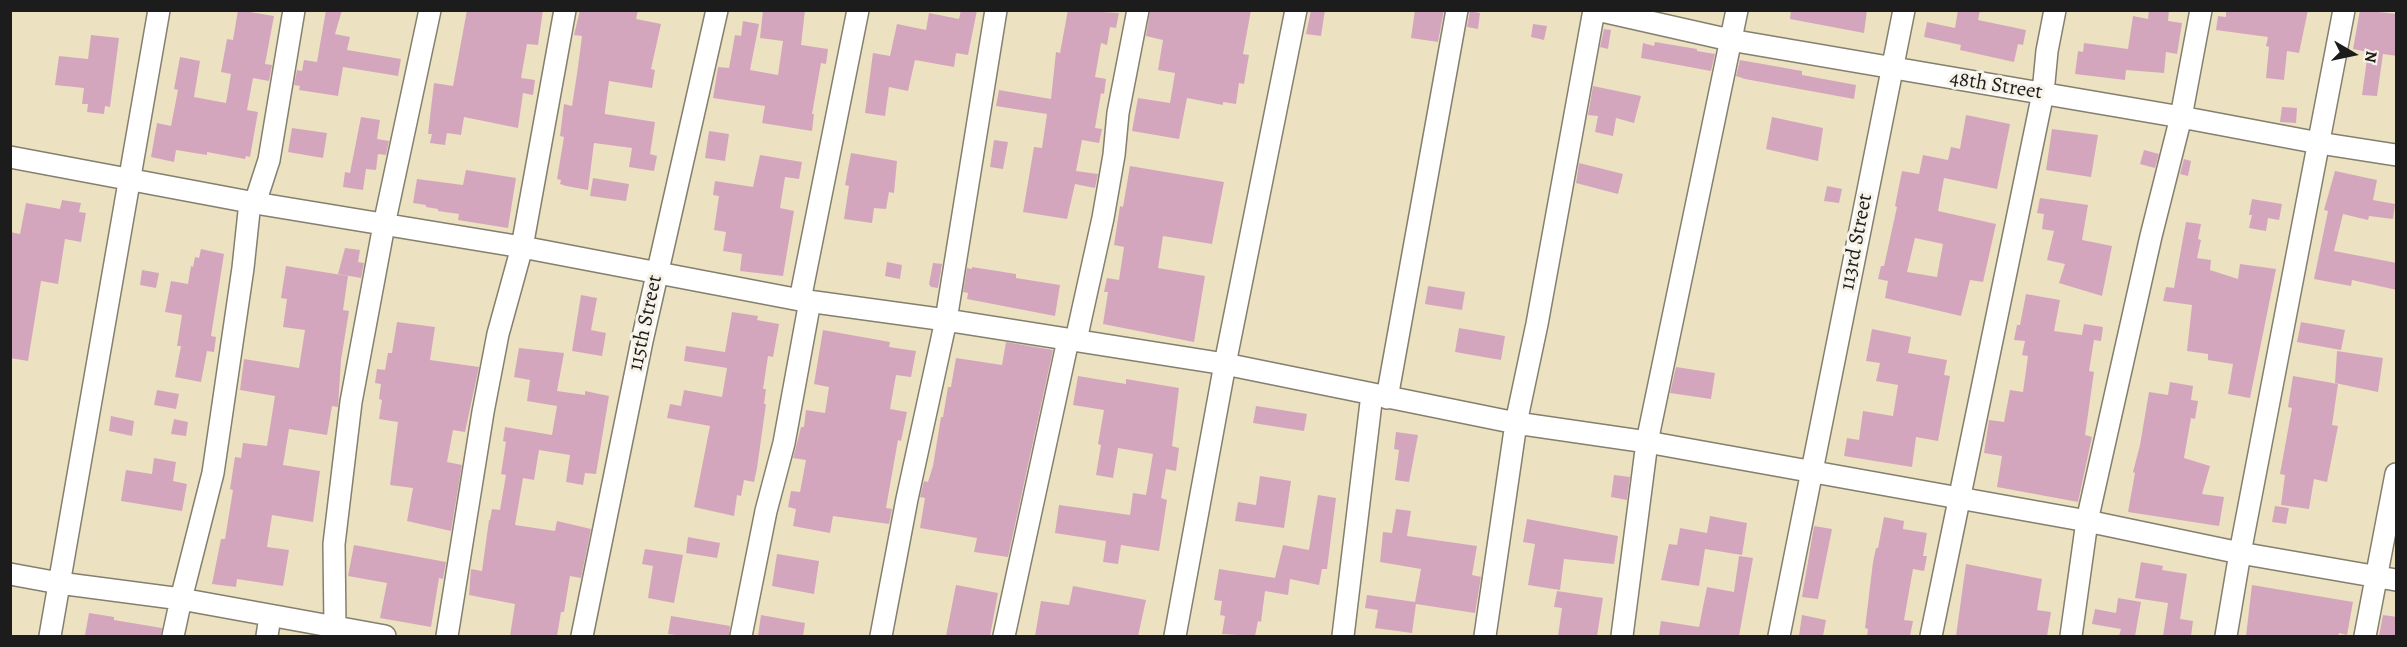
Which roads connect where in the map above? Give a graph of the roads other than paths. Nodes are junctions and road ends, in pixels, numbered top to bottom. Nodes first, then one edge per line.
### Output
1 (159, 10) edge
2 (294, 10) edge
3 (430, 10) edge
4 (566, 10) edge
5 (717, 10) edge
6 (858, 10) edge
7 (996, 10) edge
8 (1138, 10) edge
9 (1296, 10) edge
10 (1457, 10) edge
11 (1596, 10) edge
12 (1737, 10) edge
13 (1904, 10) edge
14 (2055, 10) edge
15 (2201, 10) edge
16 (2344, 10) edge
17 (1730, 40) junction
18 (1891, 68) junction
19 (2043, 93) junction
20 (2181, 117) junction
21 (2319, 143) junction
22 (2397, 155) edge
23 (10, 157) edge
24 (129, 180) junction
25 (253, 203) junction
26 (384, 225) junction
27 (522, 247) junction
28 (657, 272) junction
29 (805, 301) junction
30 (946, 320) junction
31 (1072, 340) junction
32 (1225, 364) junction
33 (1380, 396) junction
34 (1516, 423) junction
35 (1647, 442) junction
36 (1812, 473) junction
37 (2397, 474) edge
38 (1960, 499) junction
39 (2087, 521) junction
40 (2240, 553) junction
41 (10, 574) edge
42 (2386, 579) edge
43 (59, 583) junction
44 (181, 598) junction
45 (270, 615) junction
46 (335, 628) junction
47 (50, 636) edge
48 (173, 636) edge
49 (267, 636) edge
50 (377, 636) edge
51 (447, 636) edge
52 (582, 636) edge
53 (741, 636) edge
54 (881, 636) edge
55 (1004, 636) edge
56 (1175, 636) edge
57 (1343, 636) edge
58 (1485, 636) edge
59 (1622, 636) edge
60 (1779, 636) edge
61 (1931, 636) edge
62 (2071, 636) edge
63 (2226, 636) edge
64 (2365, 636) edge

1 - 24 street
2 - 25 street
3 - 26 street
4 - 27 street
5 - 28 street, 115th Street
6 - 29 street
7 - 30 street
8 - 31 street
9 - 32 street
10 - 33 street
11 - 17 street, 48th Street
11 - 34 street
12 - 17 street
13 - 18 street, 113rd Street
14 - 19 street
15 - 20 street
16 - 21 street
17 - 18 street, 48th Street
17 - 35 street
18 - 19 street, 48th Street
18 - 36 street, 113rd Street
19 - 20 street, 48th Street
19 - 38 street
20 - 21 street, 48th Street
20 - 39 street
21 - 22 street, 48th Street
21 - 40 street
23 - 24 street
24 - 25 street
24 - 43 street
25 - 26 street
25 - 44 street
26 - 27 street
26 - 46 street
27 - 28 street
27 - 51 street
28 - 29 street
28 - 52 street, 115th Street
29 - 30 street
29 - 53 street
30 - 31 street
30 - 54 street
31 - 32 street
31 - 55 street
32 - 33 street
32 - 56 street
33 - 34 street
33 - 57 street
34 - 35 street
34 - 58 street
35 - 36 street
35 - 59 street
36 - 38 street
36 - 60 street, 113rd Street
37 - 42 street
38 - 39 street
38 - 61 street
39 - 40 street
39 - 62 street
40 - 42 street
40 - 63 street
41 - 43 street
42 - 64 street
43 - 44 street
43 - 47 street
44 - 45 street
44 - 48 street
45 - 46 street
45 - 49 street
46 - 50 street

